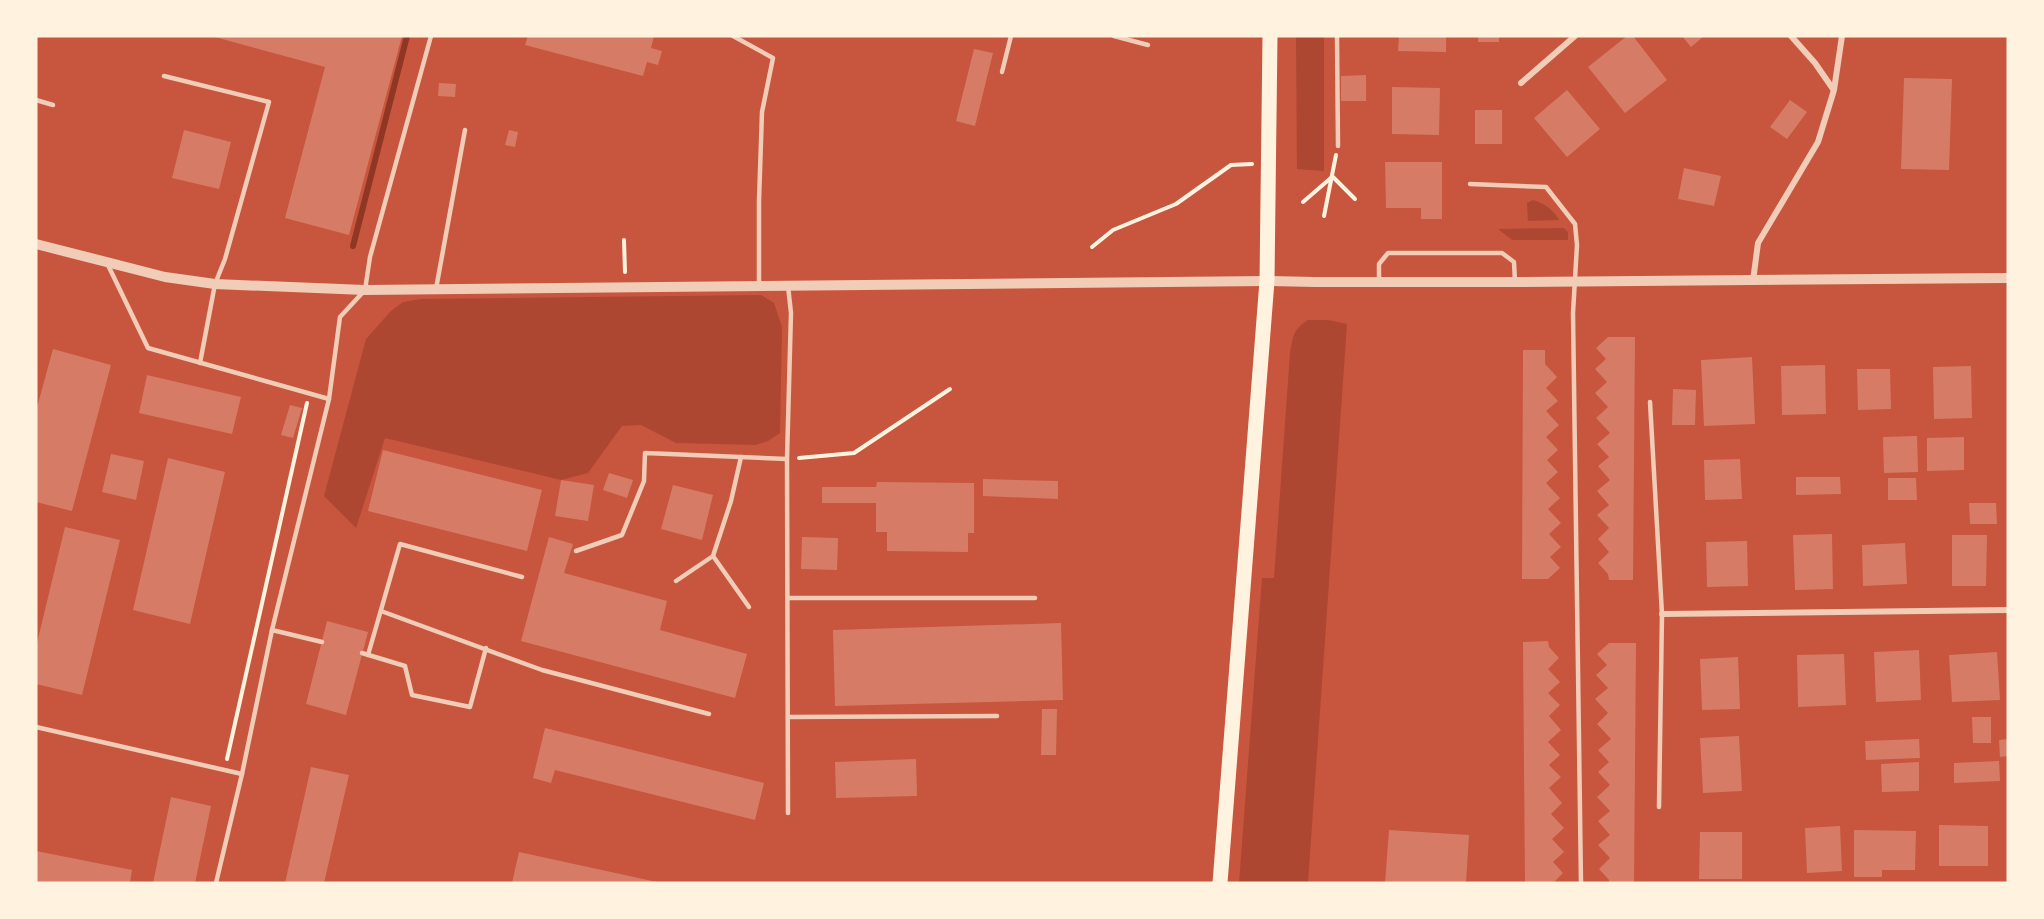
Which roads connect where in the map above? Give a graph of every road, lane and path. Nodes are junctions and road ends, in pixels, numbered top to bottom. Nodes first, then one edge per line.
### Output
1 (431, 36) edge
2 (733, 36) edge
3 (1011, 36) edge
4 (1114, 36) edge
5 (1270, 36) edge
6 (1337, 36) edge
7 (1575, 36) edge
8 (1791, 36) edge
9 (1842, 36) edge
10 (1148, 45) dead end
11 (1002, 72) dead end
12 (164, 76) dead end
13 (1521, 83) dead end
14 (1834, 90) junction
15 (36, 100) edge
16 (53, 105) dead end
17 (465, 130) dead end
18 (1338, 147) joint
19 (1256, 164) dead end
20 (1333, 176) junction
21 (1470, 184) dead end
22 (1355, 199) dead end
23 (1303, 202) dead end
24 (1324, 216) dead end
25 (624, 240) dead end
26 (36, 244) edge
27 (1092, 247) dead end
28 (107, 263) junction
29 (2008, 278) edge
30 (1268, 281) junction
31 (1574, 281) junction
32 (1754, 281) junction
33 (1379, 282) junction
34 (1515, 282) junction
35 (215, 284) junction
36 (759, 285) junction
37 (788, 286) junction
38 (625, 287) junction
39 (436, 289) junction
40 (365, 290) junction
41 (200, 363) junction
42 (950, 389) dead end
43 (309, 394) junction
44 (329, 399) junction
45 (1650, 402) dead end
46 (741, 457) junction
47 (787, 459) junction
48 (576, 551) dead end
49 (713, 556) junction
50 (522, 577) dead end
51 (676, 581) dead end
52 (788, 598) junction
53 (1035, 598) dead end
54 (749, 607) dead end
55 (2008, 610) edge
56 (381, 611) junction
57 (1662, 615) junction
58 (272, 630) junction
59 (322, 642) dead end
60 (486, 648) junction
61 (362, 653) dead end
62 (368, 655) junction
63 (709, 714) dead end
64 (997, 716) dead end
65 (788, 717) junction
66 (36, 727) edge
67 (225, 770) junction
68 (242, 774) junction
69 (1659, 807) dead end
70 (788, 813) dead end
71 (216, 883) edge
72 (1220, 883) edge
73 (1581, 883) edge

1 - 40 lane
2 - 36 lane
3 - 11 lane
4 - 10 lane
5 - 30 main road
6 - 18 lane
7 - 13 street
8 - 14 street
9 - 14 street
12 - 35 lane
14 - 32 street
15 - 16 lane
17 - 39 lane
18 - 20 path
19 - 27 path
20 - 22 path
20 - 23 path
20 - 24 path
21 - 31 lane
25 - 38 path
26 - 28 street
28 - 35 street
28 - 41 lane
29 - 32 street
30 - 33 street
30 - 37 street
30 - 72 main road
31 - 32 street
31 - 34 street
31 - 73 lane
33 - 34 street
33 - 34 lane
35 - 40 street
35 - 41 lane
36 - 37 street
36 - 38 street
37 - 47 lane
38 - 39 street
39 - 40 street
40 - 44 lane
41 - 43 lane
42 - 47 path
43 - 44 lane
43 - 67 path
44 - 58 lane
45 - 57 lane
46 - 47 lane
46 - 48 lane
46 - 49 lane
47 - 52 lane
49 - 51 lane
49 - 54 lane
50 - 56 lane
52 - 53 lane
52 - 65 lane
55 - 57 street
56 - 60 lane
56 - 62 lane
57 - 69 lane
58 - 59 lane
58 - 68 lane
60 - 62 lane
60 - 63 lane
61 - 62 lane
64 - 65 lane
65 - 70 lane
66 - 67 lane
67 - 68 lane
68 - 71 lane

